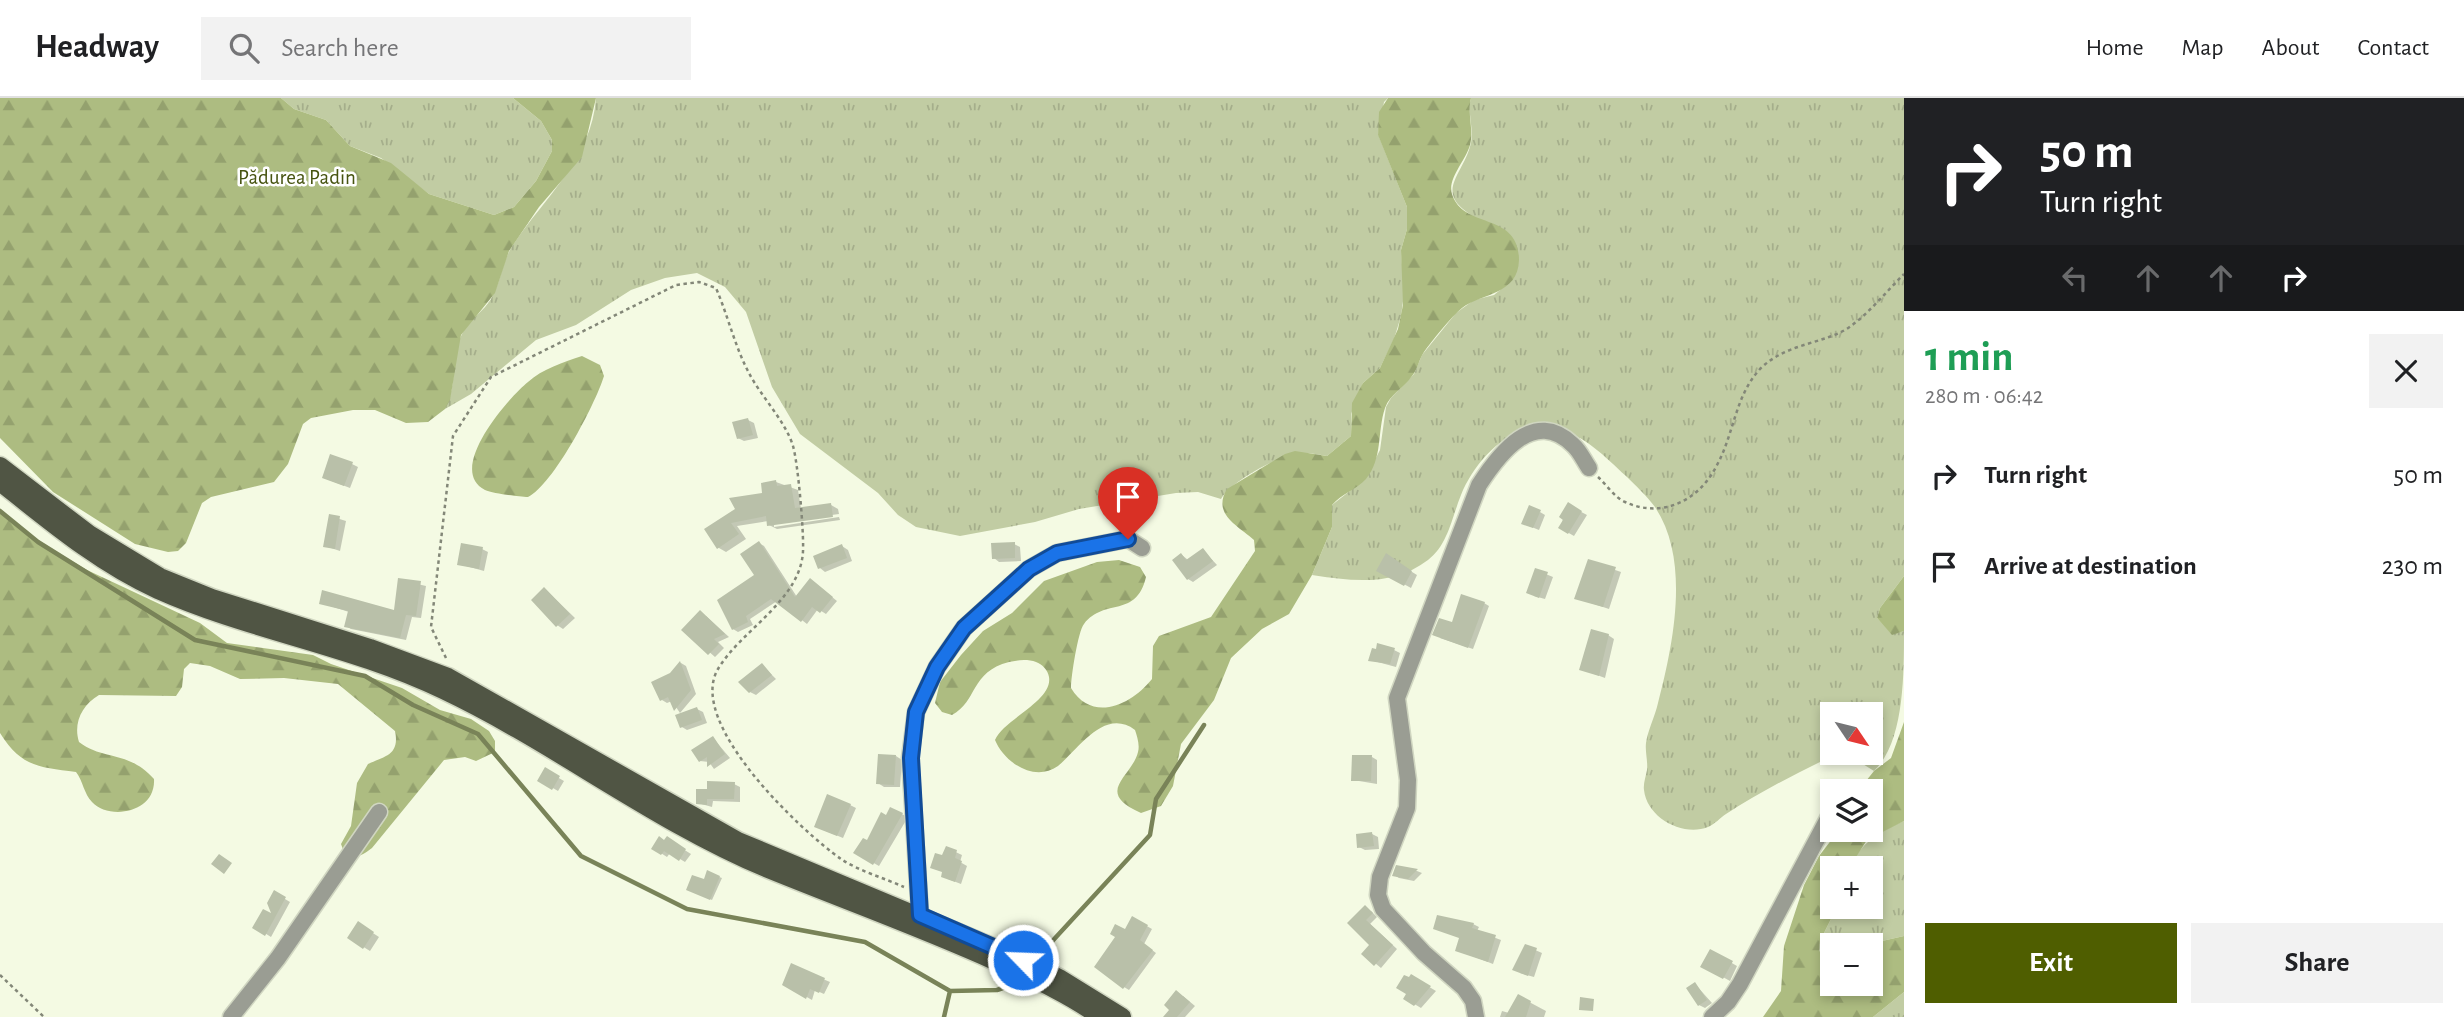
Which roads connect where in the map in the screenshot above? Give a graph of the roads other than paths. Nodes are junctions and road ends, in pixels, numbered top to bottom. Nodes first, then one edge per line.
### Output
1 (0, 466) edge
2 (1589, 468) road end
3 (0, 482) edge
4 (1142, 548) dead end
5 (379, 812) dead end
6 (1820, 834) edge
7 (920, 915) junction
8 (1021, 966) junction
9 (1046, 978) junction
10 (231, 1017) edge
11 (1100, 1017) edge
12 (1122, 1017) edge
13 (1476, 1017) edge
14 (1712, 1017) edge

1 - 7 main road
2 - 13 street
3 - 8 main road
4 - 7 street
5 - 10 street
6 - 14 street
7 - 8 main road
8 - 9 main road
9 - 11 main road
9 - 12 main road

